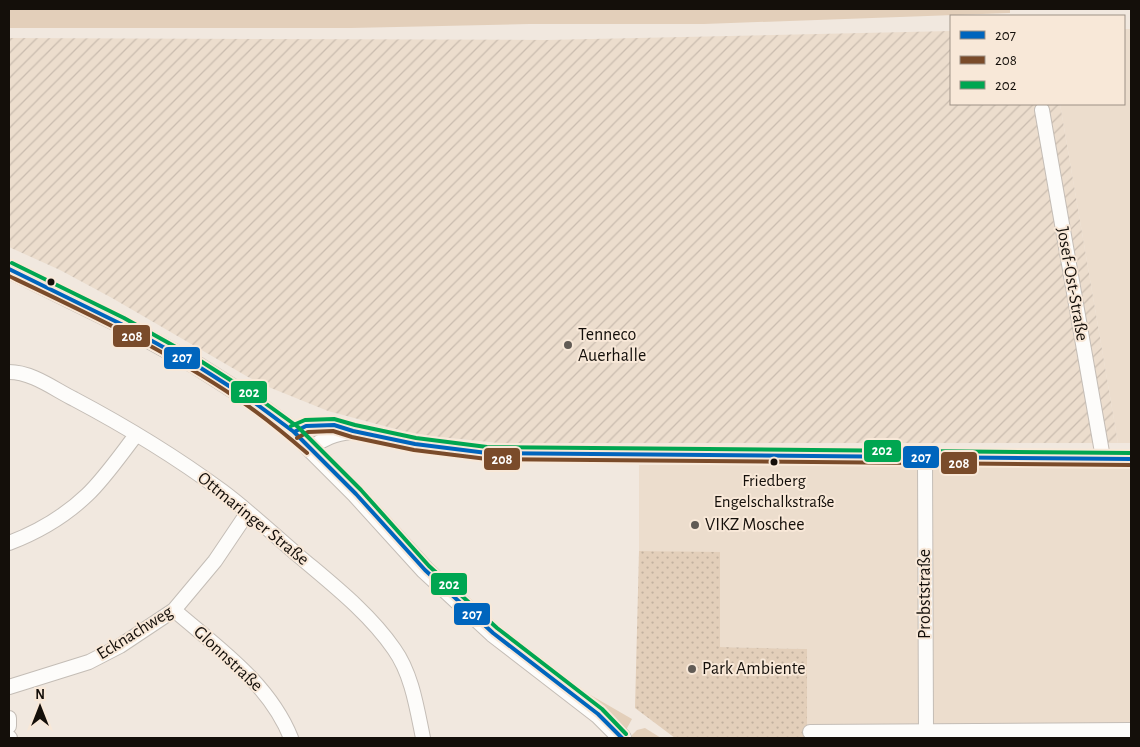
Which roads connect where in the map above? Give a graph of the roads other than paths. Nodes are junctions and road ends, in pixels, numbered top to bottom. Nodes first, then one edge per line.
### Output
1 (1042, 110) dead end
2 (9, 269) edge
3 (9, 372) edge
4 (353, 431) junction
5 (294, 432) junction
6 (136, 435) junction
7 (311, 448) junction
8 (924, 456) junction
9 (1103, 458) junction
10 (1131, 459) edge
11 (248, 512) junction
12 (9, 543) edge
13 (174, 610) junction
14 (9, 687) edge
15 (9, 718) edge
16 (9, 726) edge
17 (1131, 730) edge
18 (926, 731) junction
19 (810, 732) dead end
20 (291, 738) edge
21 (423, 738) edge
22 (622, 738) edge

1 - 9 street, Josef-Ost-Straße
2 - 5 main road
3 - 6 street, Ottmaringer Straße
4 - 5 street
4 - 7 street
4 - 8 street
5 - 7 main road
6 - 11 street, Ottmaringer Straße
6 - 12 street
7 - 22 main road
8 - 9 street
8 - 18 street, Probststraße
9 - 10 street
11 - 13 street, Ecknachweg
11 - 21 street, Ottmaringer Straße
13 - 14 street, Ecknachweg
13 - 20 street, Glonnstraße
15 - 16 street
17 - 18 street
18 - 19 street

